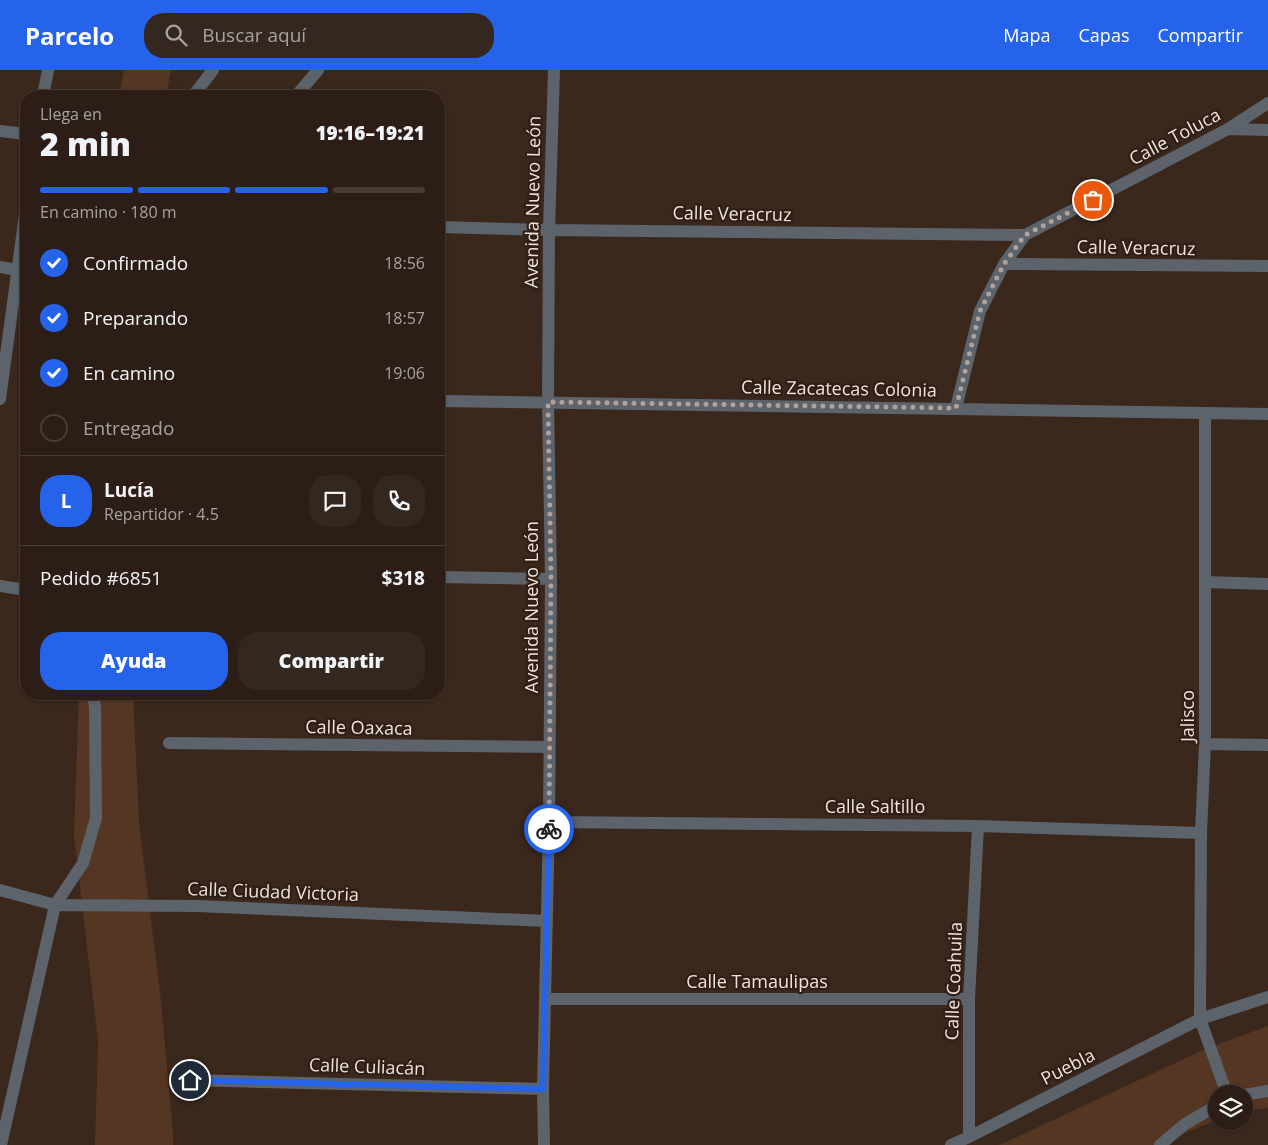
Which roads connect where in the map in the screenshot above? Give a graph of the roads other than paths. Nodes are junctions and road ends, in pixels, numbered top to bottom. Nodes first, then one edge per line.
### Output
1 (48, 70) edge
2 (213, 70) edge
3 (318, 70) edge
4 (554, 70) edge
5 (44, 90) edge
6 (198, 90) edge
7 (301, 90) edge
8 (1268, 103) edge
9 (1228, 129) junction
10 (1268, 130) edge
11 (0, 131) edge
12 (20, 133) edge
13 (445, 227) edge
14 (549, 230) junction
15 (1025, 235) junction
16 (20, 249) edge
17 (1004, 264) junction
18 (1268, 266) edge
19 (0, 268) edge
20 (17, 270) junction
21 (0, 399) edge
22 (445, 400) edge
23 (548, 402) junction
24 (956, 408) junction
25 (1205, 413) junction
26 (1268, 414) edge
27 (445, 577) edge
28 (551, 579) junction
29 (1205, 582) junction
30 (1268, 584) edge
31 (0, 586) edge
32 (20, 589) edge
33 (94, 700) edge
34 (169, 743) dead end
35 (1205, 744) junction
36 (1268, 745) edge
37 (549, 747) junction
38 (549, 822) junction
39 (978, 826) junction
40 (1201, 834) junction
41 (0, 890) edge
42 (55, 905) junction
43 (547, 920) junction
44 (1268, 997) edge
45 (545, 999) junction
46 (970, 999) junction
47 (1200, 1019) junction
48 (190, 1080) dead end
49 (1224, 1085) edge
50 (543, 1089) junction
51 (1268, 1091) edge
52 (1253, 1094) edge
53 (1208, 1111) edge
54 (969, 1137) junction
55 (1, 1145) edge
56 (544, 1145) edge
57 (951, 1145) edge
58 (1160, 1145) edge

1 - 5 street
2 - 6 street
3 - 7 street
4 - 14 street, Avenida Nuevo León
8 - 9 street, Calle Toluca
9 - 10 street
9 - 15 street, Calle Toluca
11 - 12 street
13 - 14 street, Calle Veracruz
14 - 15 street, Calle Veracruz
14 - 23 street, Avenida Nuevo León
15 - 17 street, Calle Toluca
16 - 20 street
17 - 18 street, Calle Veracruz
17 - 24 street, Calle Toluca
19 - 20 street
20 - 21 street
22 - 23 street, Calle Zacatecas Colonia
23 - 24 street, Calle Zacatecas Colonia
23 - 28 street, Avenida Nuevo León
24 - 25 street, Calle Zacatecas Colonia
25 - 26 street, Calle Zacatecas Colonia
25 - 29 street, Jalisco
27 - 28 street
28 - 37 street, Avenida Nuevo León
29 - 30 street
29 - 35 street, Jalisco
31 - 32 street
33 - 42 street
34 - 37 street, Calle Oaxaca
35 - 36 street
35 - 40 street, Jalisco
37 - 38 street, Avenida Nuevo León
38 - 39 street, Calle Saltillo
38 - 43 street, Avenida Nuevo León
39 - 40 street, Calle Saltillo
39 - 46 street, Calle Coahuila
40 - 47 street, Jalisco
41 - 42 street, Calle Ciudad Victoria
42 - 43 street, Calle Ciudad Victoria
42 - 55 street
43 - 45 street, Avenida Nuevo León
44 - 47 street, Puebla
45 - 46 street, Calle Tamaulipas
45 - 50 street, Avenida Nuevo León
46 - 54 street, Calle Coahuila
47 - 49 street
47 - 54 street, Puebla
48 - 50 street, Calle Culiacán
50 - 56 street, Avenida Nuevo León
51 - 52 street
53 - 58 street
54 - 57 street, Puebla

